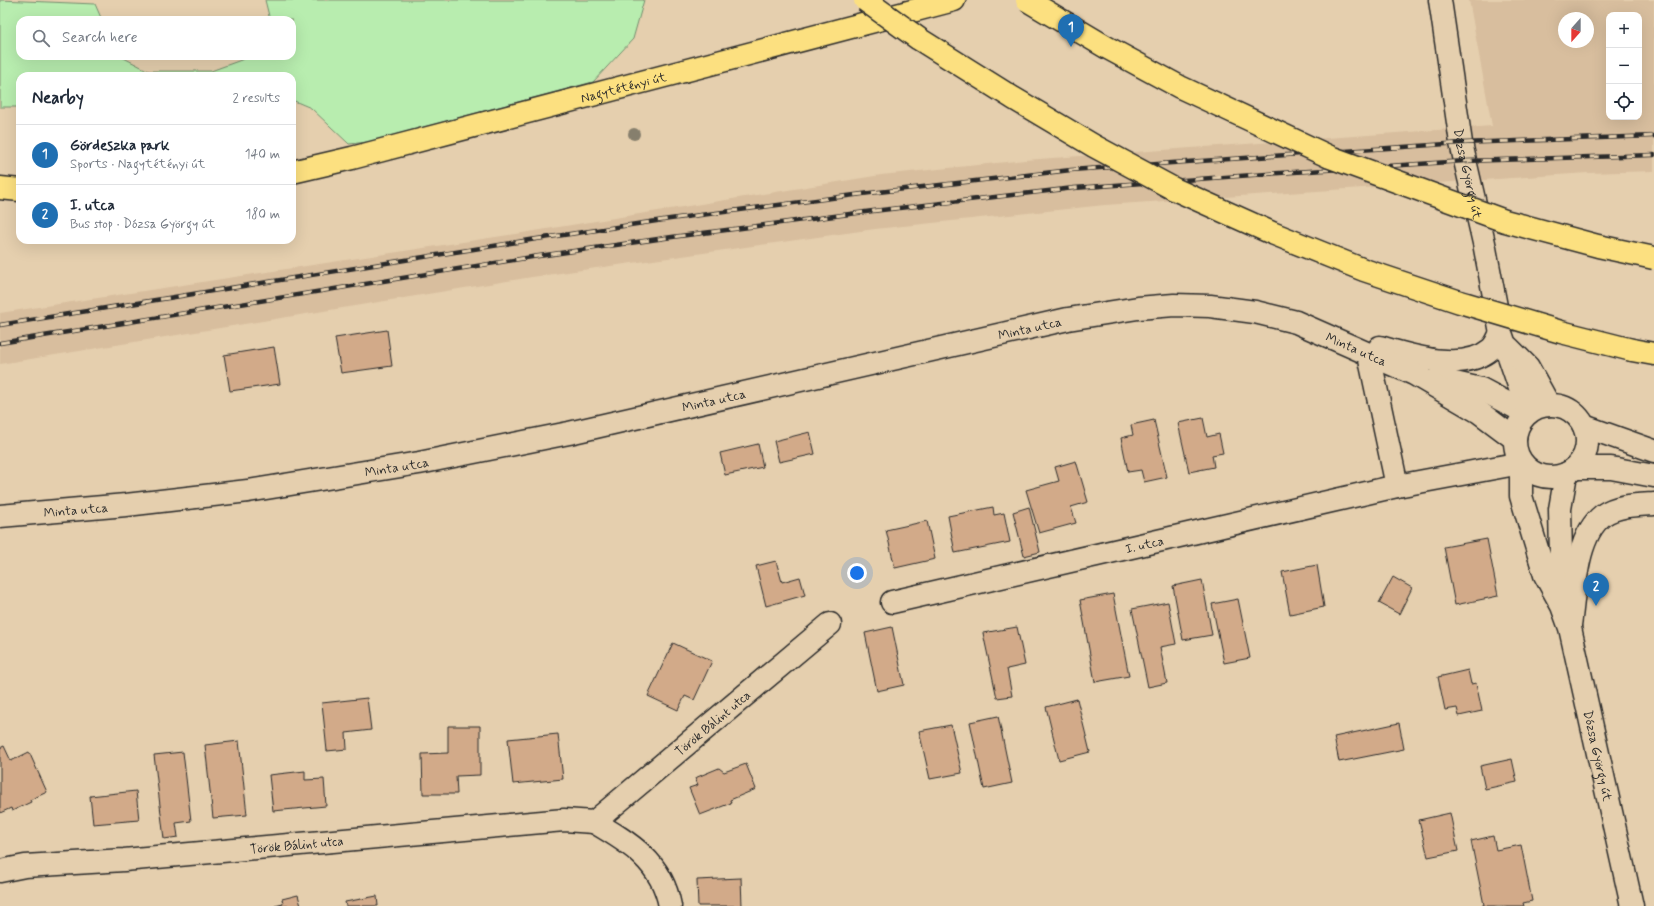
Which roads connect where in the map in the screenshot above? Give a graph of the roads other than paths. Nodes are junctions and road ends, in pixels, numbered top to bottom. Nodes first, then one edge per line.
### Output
1 (865, 0) edge
2 (954, 0) edge
3 (1027, 0) edge
4 (1440, 0) edge
5 (296, 171) edge
6 (0, 188) edge
7 (16, 190) edge
8 (1654, 258) edge
9 (1296, 322) junction
10 (1503, 339) junction
11 (1654, 354) edge
12 (1370, 355) junction
13 (1414, 374) junction
14 (1549, 405) junction
15 (1526, 413) junction
16 (1584, 426) junction
17 (1515, 439) junction
18 (1654, 452) edge
19 (1521, 463) junction
20 (1572, 471) junction
21 (1654, 476) edge
22 (1397, 486) junction
23 (1654, 504) edge
24 (0, 516) edge
25 (892, 602) dead end
26 (1562, 606) junction
27 (830, 624) dead end
28 (1570, 628) junction
29 (594, 822) junction
30 (0, 871) edge
31 (670, 906) edge
32 (1632, 906) edge

1 - 11 main road, bridge
2 - 5 main road, Nagytétényi út
3 - 8 main road, bridge
4 - 10 street, Dózsa György út
6 - 7 main road
9 - 10 street
9 - 12 street, Minta utca
9 - 24 street, Minta utca
10 - 14 street
10 - 15 street, Dózsa György út
12 - 13 street, Minta utca
12 - 22 street
13 - 15 street, Minta utca
13 - 17 street, Minta utca
14 - 15 street
14 - 16 street
15 - 17 street
16 - 18 street
16 - 20 street
17 - 19 street
19 - 20 street
19 - 22 street, I. utca
19 - 26 street, Dózsa György út
20 - 21 street
20 - 26 street, Dózsa György út
22 - 25 street, I. utca
23 - 28 street
26 - 28 street, Dózsa György út
27 - 29 street, Török Bálint utca
28 - 32 street, Dózsa György út
29 - 30 street, Török Bálint utca
29 - 31 street, Török Bálint utca

